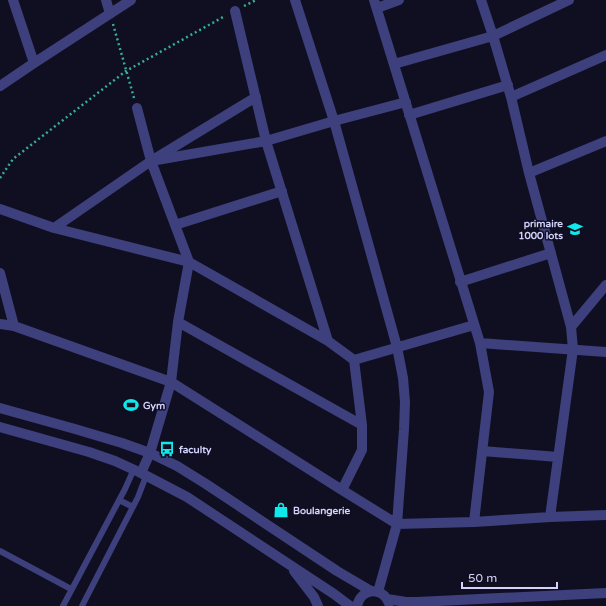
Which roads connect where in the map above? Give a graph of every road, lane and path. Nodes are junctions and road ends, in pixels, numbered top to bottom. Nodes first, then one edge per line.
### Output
1 (13, 0) edge
2 (106, 0) edge
3 (131, 0) edge
4 (256, 0) edge
5 (296, 0) edge
6 (399, 0) edge
7 (481, 0) edge
8 (569, 0) edge
9 (376, 4) edge
10 (235, 11) junction
11 (110, 14) junction
12 (493, 36) junction
13 (606, 55) edge
14 (34, 63) junction
15 (394, 64) junction
16 (126, 71) junction
17 (508, 85) junction
18 (0, 86) edge
19 (256, 97) junction
20 (511, 97) junction
21 (406, 102) junction
22 (137, 108) joint
23 (409, 115) junction
24 (334, 121) junction
25 (266, 141) junction
26 (606, 141) edge
27 (151, 161) junction
28 (529, 173) junction
29 (0, 178) edge
30 (282, 191) junction
31 (0, 210) edge
32 (175, 225) junction
33 (54, 228) junction
34 (551, 253) junction
35 (189, 262) junction
36 (0, 273) edge
37 (460, 282) junction
38 (606, 285) edge
39 (178, 322) junction
40 (0, 324) edge
41 (474, 325) junction
42 (14, 326) junction
43 (571, 327) junction
44 (328, 341) junction
45 (480, 343) junction
46 (397, 347) junction
47 (574, 349) junction
48 (606, 352) edge
49 (354, 360) junction
50 (171, 382) junction
51 (0, 408) edge
52 (362, 425) junction
53 (0, 427) edge
54 (482, 451) junction
55 (150, 453) junction
56 (558, 457) junction
57 (141, 472) junction
58 (342, 490) junction
59 (119, 500) junction
60 (133, 507) junction
61 (606, 515) edge
62 (550, 516) junction
63 (474, 522) junction
64 (397, 524) junction
65 (0, 551) edge
66 (290, 564) junction
67 (72, 588) junction
68 (374, 591) junction
69 (606, 594) edge
70 (388, 602) edge
71 (64, 604) edge
72 (71, 606) edge
73 (82, 606) edge
74 (318, 606) edge
75 (350, 606) edge
76 (357, 606) edge

1 - 14 street
2 - 11 street
3 - 11 street
4 - 10 path
5 - 24 street
6 - 9 street
7 - 12 street
8 - 12 street
9 - 15 street
10 - 16 path
10 - 19 street
11 - 14 street
11 - 16 path
12 - 15 street
12 - 17 street
13 - 20 street
14 - 18 street
15 - 21 street
16 - 22 path
16 - 29 path
17 - 20 street
17 - 23 street
19 - 25 street
19 - 27 street
20 - 28 street
21 - 23 street
21 - 24 street
22 - 27 street
23 - 37 street
24 - 25 street
24 - 46 street
25 - 27 street
25 - 30 street
26 - 28 street
27 - 32 street
27 - 33 street
28 - 34 street
30 - 32 street
30 - 44 street
31 - 33 street
32 - 35 street
33 - 35 street
34 - 37 street
34 - 43 street
35 - 39 street
35 - 44 street
36 - 42 street
37 - 41 street
38 - 43 street
39 - 50 street
39 - 52 street
40 - 42 street
41 - 45 street
41 - 46 street
42 - 50 street
43 - 47 street
44 - 49 street
45 - 47 street
45 - 54 street
46 - 49 street
46 - 64 street
47 - 48 street
47 - 56 street
49 - 52 street
50 - 55 street
50 - 58 street
51 - 55 street
52 - 58 street
53 - 57 street
54 - 56 street
54 - 63 street
55 - 57 street
55 - 68 street
56 - 62 street
57 - 59 lane
57 - 60 lane
57 - 66 street
58 - 64 street
59 - 60 lane
59 - 67 lane
60 - 73 lane
61 - 62 street
62 - 63 street
63 - 64 street
64 - 68 street
65 - 67 lane
66 - 74 street
66 - 75 street
67 - 71 lane
68 - 70 street
68 - 76 street
69 - 70 street
71 - 72 lane

